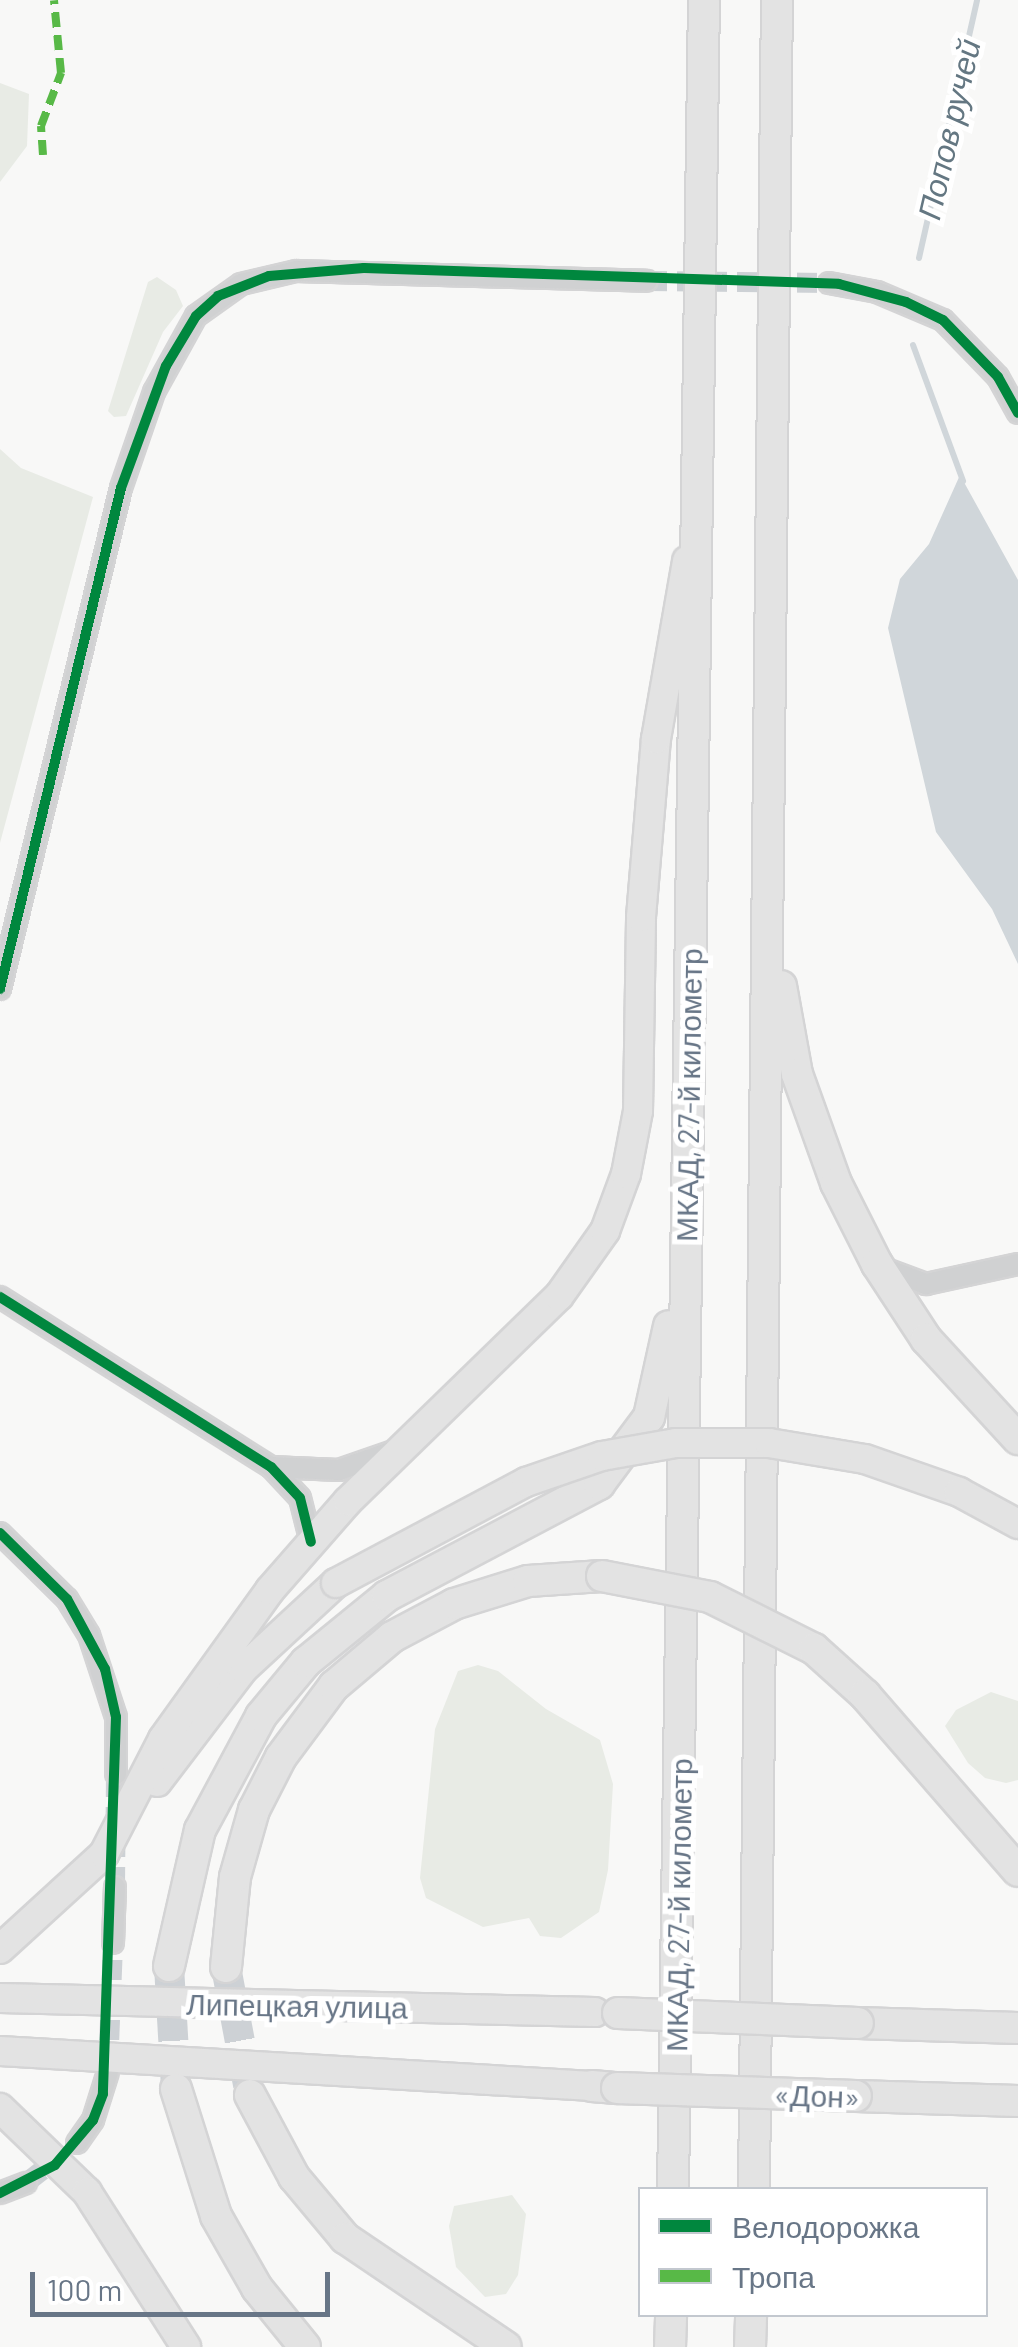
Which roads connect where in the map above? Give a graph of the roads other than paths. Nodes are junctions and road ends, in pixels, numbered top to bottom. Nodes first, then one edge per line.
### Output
1 (704, 0) edge
2 (777, 0) edge
3 (646, 281) tunnel mouth
4 (839, 285) tunnel mouth
5 (1018, 413) edge
6 (695, 515) junction
7 (768, 877) junction
8 (3, 956) edge
9 (0, 989) edge
10 (686, 1204) junction
11 (877, 1264) junction
12 (1018, 1264) edge
13 (0, 1298) edge
14 (1018, 1440) edge
15 (400, 1448) junction
16 (271, 1466) junction
17 (1018, 1524) edge
18 (0, 1533) edge
19 (311, 1542) junction
20 (116, 1774) tunnel mouth
21 (104, 1854) junction
22 (1018, 1870) edge
23 (114, 1887) tunnel mouth
24 (113, 1943) tunnel mouth
25 (0, 1948) edge
26 (170, 1966) tunnel mouth
27 (226, 1967) tunnel mouth
28 (0, 1998) edge
29 (606, 2013) joint
30 (1018, 2028) edge
31 (0, 2051) edge
32 (108, 2072) tunnel mouth
33 (604, 2087) joint
34 (176, 2089) tunnel mouth
35 (250, 2095) tunnel mouth
36 (1018, 2101) edge
37 (0, 2108) edge
38 (77, 2143) tunnel mouth
39 (26, 2183) tunnel mouth
40 (673, 2187) edge
41 (754, 2187) edge
42 (0, 2193) edge
43 (671, 2317) edge
44 (754, 2317) edge
45 (755, 2317) edge
46 (186, 2347) edge
47 (305, 2347) edge
48 (506, 2347) edge
49 (670, 2347) edge
50 (750, 2347) edge
51 (762, 2347) edge

1 - 6 highway, МКАД, 27-й километр
2 - 7 highway
3 - 8 street
4 - 5 street
6 - 10 highway, МКАД, 27-й километр
6 - 15 main road
7 - 11 highway
7 - 41 highway
8 - 9 street
10 - 26 highway
10 - 40 highway, МКАД, 27-й километр
11 - 12 street
11 - 14 highway
13 - 16 street
15 - 16 street
15 - 19 main road
16 - 19 street
17 - 21 main road, bridge
18 - 20 street
19 - 21 main road
21 - 25 main road
22 - 27 highway, bridge
23 - 24 street
28 - 29 main road, Липецкая улица
29 - 30 highway, bridge
31 - 33 main road, Липецкая улица
32 - 38 street
33 - 36 highway, «Дон», bridge
34 - 47 highway
35 - 48 highway
37 - 46 main road
39 - 42 street
43 - 49 highway
44 - 50 highway
45 - 51 main road

